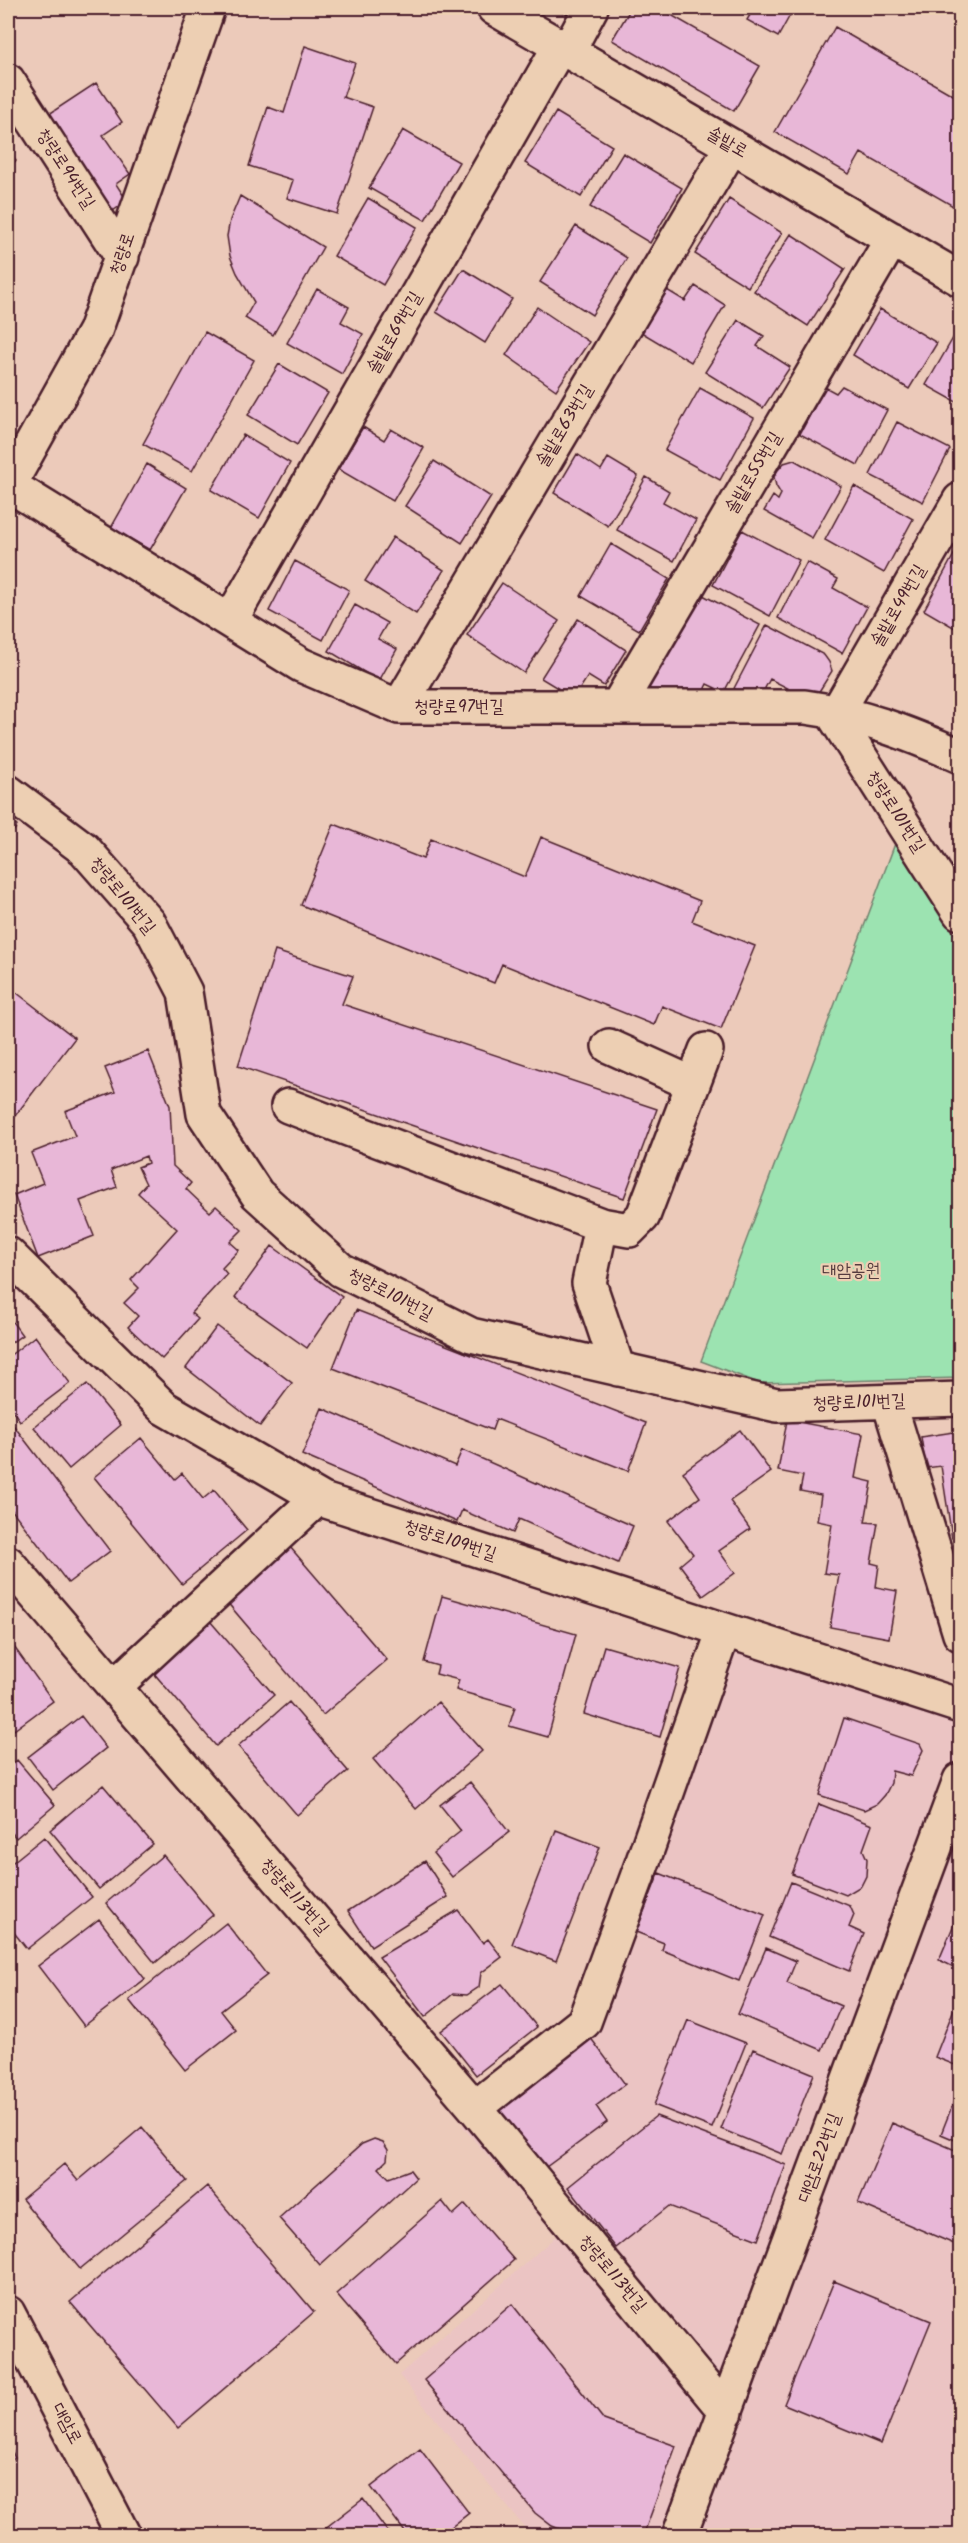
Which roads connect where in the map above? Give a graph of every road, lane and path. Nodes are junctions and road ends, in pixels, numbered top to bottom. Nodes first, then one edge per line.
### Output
1 (208, 8) edge
2 (494, 8) edge
3 (591, 8) edge
4 (564, 48) junction
5 (8, 81) edge
6 (732, 146) junction
7 (892, 239) junction
8 (122, 257) junction
9 (960, 279) edge
10 (8, 486) edge
11 (960, 500) edge
12 (230, 621) junction
13 (399, 707) junction
14 (617, 707) junction
15 (834, 711) junction
16 (960, 756) edge
17 (8, 792) edge
18 (960, 913) edge
19 (609, 1046) dead end
20 (706, 1050) dead end
21 (693, 1083) junction
22 (288, 1106) dead end
23 (601, 1225) junction
24 (8, 1254) edge
25 (618, 1369) junction
26 (960, 1399) edge
27 (889, 1402) junction
28 (318, 1498) junction
29 (8, 1563) edge
30 (724, 1630) junction
31 (960, 1635) edge
32 (114, 1687) junction
33 (960, 1706) edge
34 (960, 1780) edge
35 (475, 2108) junction
36 (9, 2321) edge
37 (726, 2412) junction
38 (124, 2535) edge
39 (679, 2535) edge

1 - 8 street, 청량로
2 - 4 street, 솔밭로
3 - 4 street, 솔밭로69번길
4 - 6 street, 솔밭로
4 - 12 street, 솔밭로69번길
5 - 8 street, 청량로94번길
6 - 7 street, 솔밭로
6 - 13 street, 솔밭로63번길
7 - 9 street, 솔밭로
7 - 14 street, 솔밭로55번길
8 - 10 street, 청량로
10 - 12 street, 청량로97번길
11 - 15 street, 솔밭로49번길
12 - 13 street, 청량로97번길
13 - 14 street, 청량로97번길
14 - 15 street, 청량로97번길
15 - 16 street, 청량로97번길
15 - 18 street, 청량로101번길
17 - 25 street, 청량로101번길
19 - 21 street
20 - 21 street
21 - 23 street
22 - 23 street
23 - 25 street
24 - 28 street, 청량로109번길
25 - 27 street, 청량로101번길
26 - 27 street, 청량로101번길
27 - 31 street
28 - 30 street, 청량로109번길
28 - 32 street
29 - 32 street, 청량로113번길
30 - 33 street, 청량로109번길
30 - 35 street
32 - 35 street, 청량로113번길
34 - 37 street, 대암로22번길
35 - 37 street, 청량로113번길
36 - 38 street, 대암로
37 - 39 street, 대암로22번길

